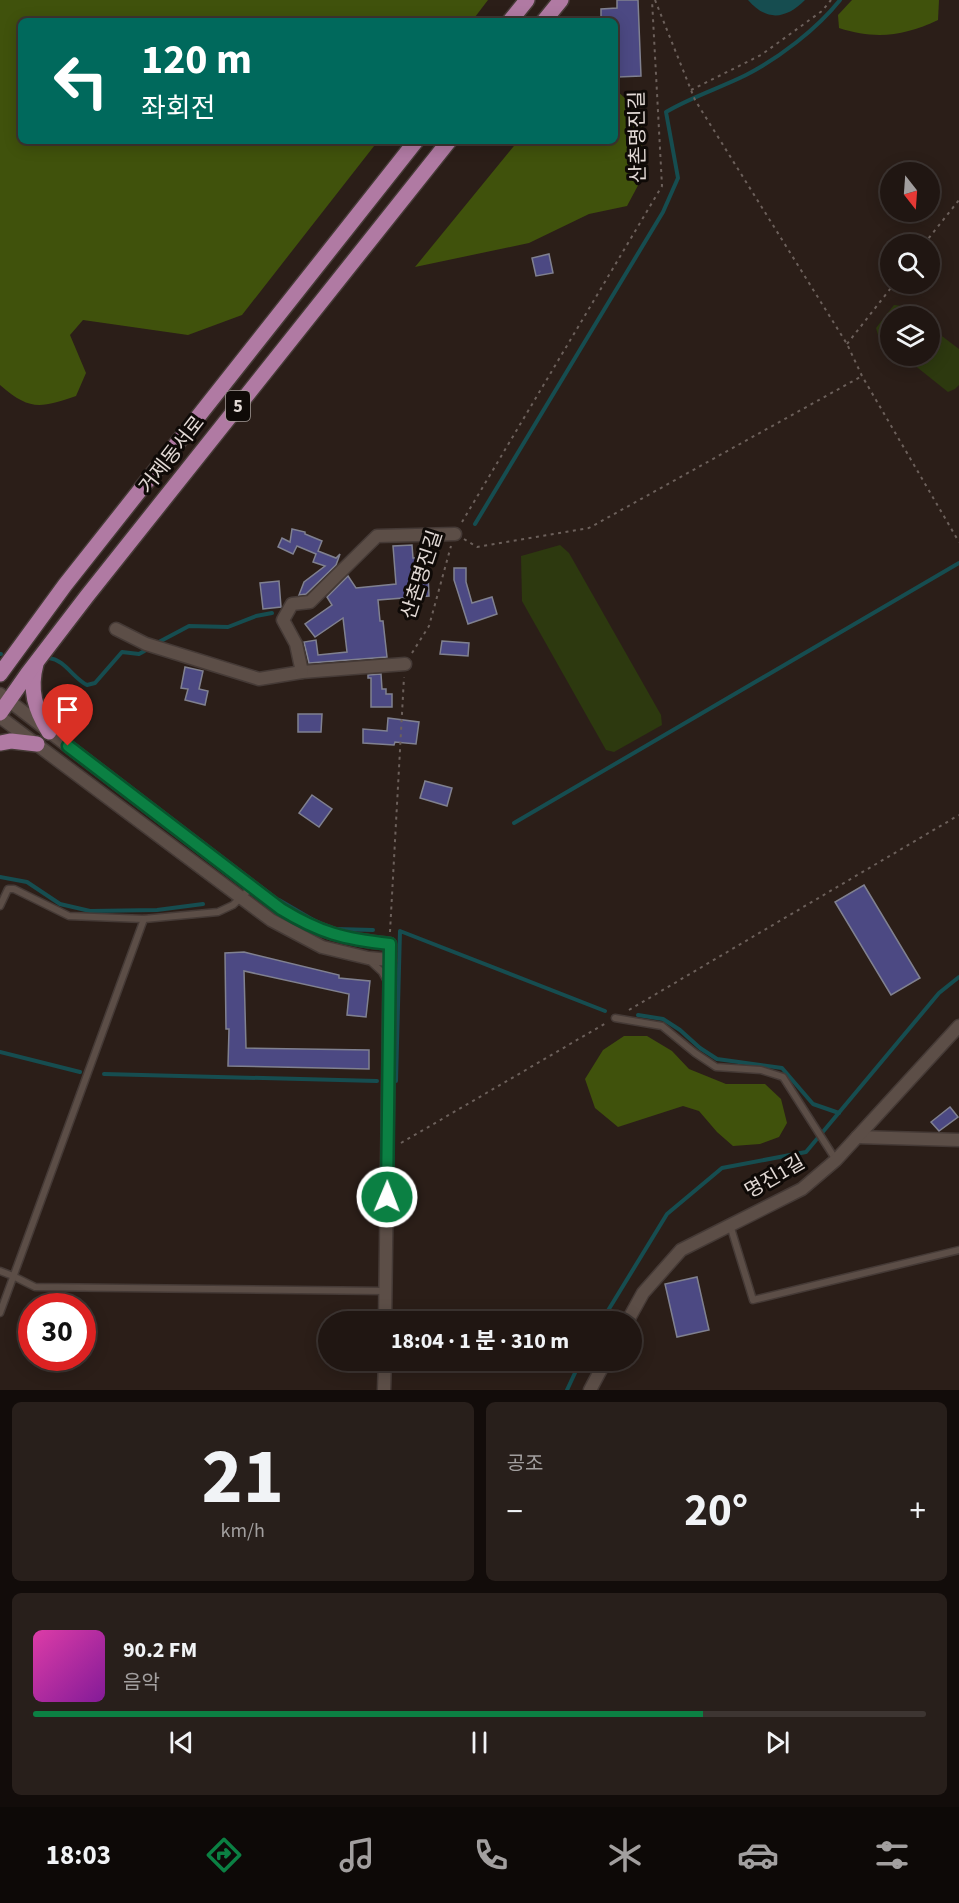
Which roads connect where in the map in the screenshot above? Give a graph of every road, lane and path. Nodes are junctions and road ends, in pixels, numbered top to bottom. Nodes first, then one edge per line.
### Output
1 (527, 0) edge
2 (561, 0) edge
3 (653, 0) edge
4 (831, 0) edge
5 (512, 18) edge
6 (546, 18) edge
7 (691, 90) junction
8 (414, 144) edge
9 (447, 144) edge
10 (959, 200) edge
11 (932, 234) edge
12 (886, 294) edge
13 (847, 344) junction
14 (862, 376) junction
15 (455, 534) junction
16 (959, 542) edge
17 (116, 629) dead end
18 (37, 661) junction
19 (405, 664) junction
20 (302, 672) junction
21 (0, 674) edge
22 (2, 706) edge
23 (49, 732) junction
24 (0, 743) edge
25 (37, 744) junction
26 (959, 815) edge
27 (253, 887) junction
28 (242, 898) junction
29 (0, 906) edge
30 (144, 919) junction
31 (390, 944) junction
32 (366, 958) junction
33 (390, 960) junction
34 (389, 990) junction
35 (615, 1018) junction
36 (959, 1026) edge
37 (857, 1137) junction
38 (959, 1140) edge
39 (388, 1150) junction
40 (836, 1160) junction
41 (730, 1225) junction
42 (959, 1250) edge
43 (0, 1271) edge
44 (13, 1276) junction
45 (386, 1291) junction
46 (385, 1311) edge
47 (633, 1311) edge
48 (0, 1312) edge
49 (385, 1371) edge
50 (600, 1371) edge
51 (384, 1390) edge
52 (590, 1390) edge

1 - 5 main road
2 - 6 main road
3 - 7 path
3 - 15 path, 산촌명진길
4 - 7 path
7 - 13 path
8 - 21 main road, 거제동서로 / 5
9 - 18 main road, 거제동서로 / 5
10 - 11 path
12 - 13 path
13 - 14 path
14 - 15 path
14 - 16 path
15 - 19 path, 산촌명진길
15 - 20 street
17 - 20 street
18 - 22 main road, 거제동서로 / 5
18 - 23 main road
19 - 20 street
19 - 31 path, 산촌명진길
22 - 23 street
22 - 25 street
23 - 27 street
24 - 25 main road
25 - 28 street
26 - 35 path
27 - 28 lane
27 - 31 street
28 - 30 lane
28 - 32 street
29 - 30 lane
30 - 44 lane
31 - 33 street
32 - 33 street
32 - 34 lane
33 - 34 street
34 - 39 street
35 - 39 path
35 - 40 lane
36 - 37 street, 명진1길
37 - 38 street
37 - 40 street, 명진1길
39 - 45 street
40 - 41 street, 명진1길
41 - 42 lane
41 - 47 street, 명진1길
43 - 44 lane
44 - 45 lane
44 - 48 lane
45 - 46 street
49 - 51 street
50 - 52 street

